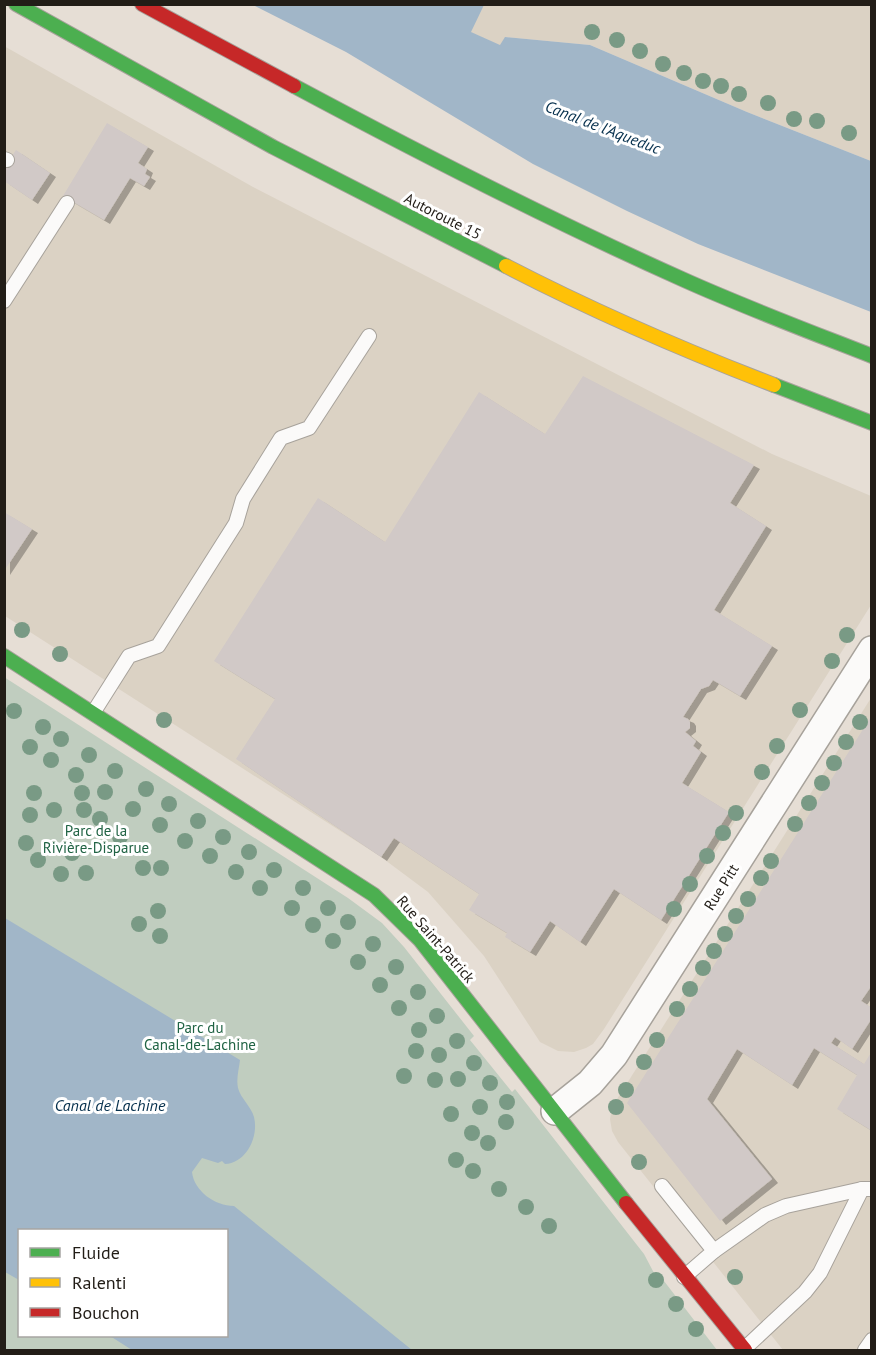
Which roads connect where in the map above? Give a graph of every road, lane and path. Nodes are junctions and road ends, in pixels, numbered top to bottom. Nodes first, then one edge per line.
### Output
1 (16, 4) edge
2 (142, 4) edge
3 (67, 203) dead end
4 (4, 301) edge
5 (369, 336) dead end
6 (872, 356) edge
7 (872, 423) edge
8 (872, 650) edge
9 (4, 656) edge
10 (93, 713) junction
11 (555, 1111) junction
12 (662, 1186) dead end
13 (867, 1189) edge
14 (714, 1251) junction
15 (684, 1277) junction
16 (872, 1340) edge
17 (744, 1350) edge
18 (865, 1350) edge

1 - 7 main road, Autoroute 15
2 - 6 main road
3 - 4 lane
5 - 10 lane
8 - 11 street, Rue Pitt
9 - 10 main road, Rue Saint-Patrick
10 - 11 main road, Rue Saint-Patrick
11 - 15 main road, Rue Saint-Patrick
12 - 14 lane
13 - 14 lane
13 - 17 lane
14 - 15 lane
15 - 17 main road, Rue Saint-Patrick
16 - 18 lane

